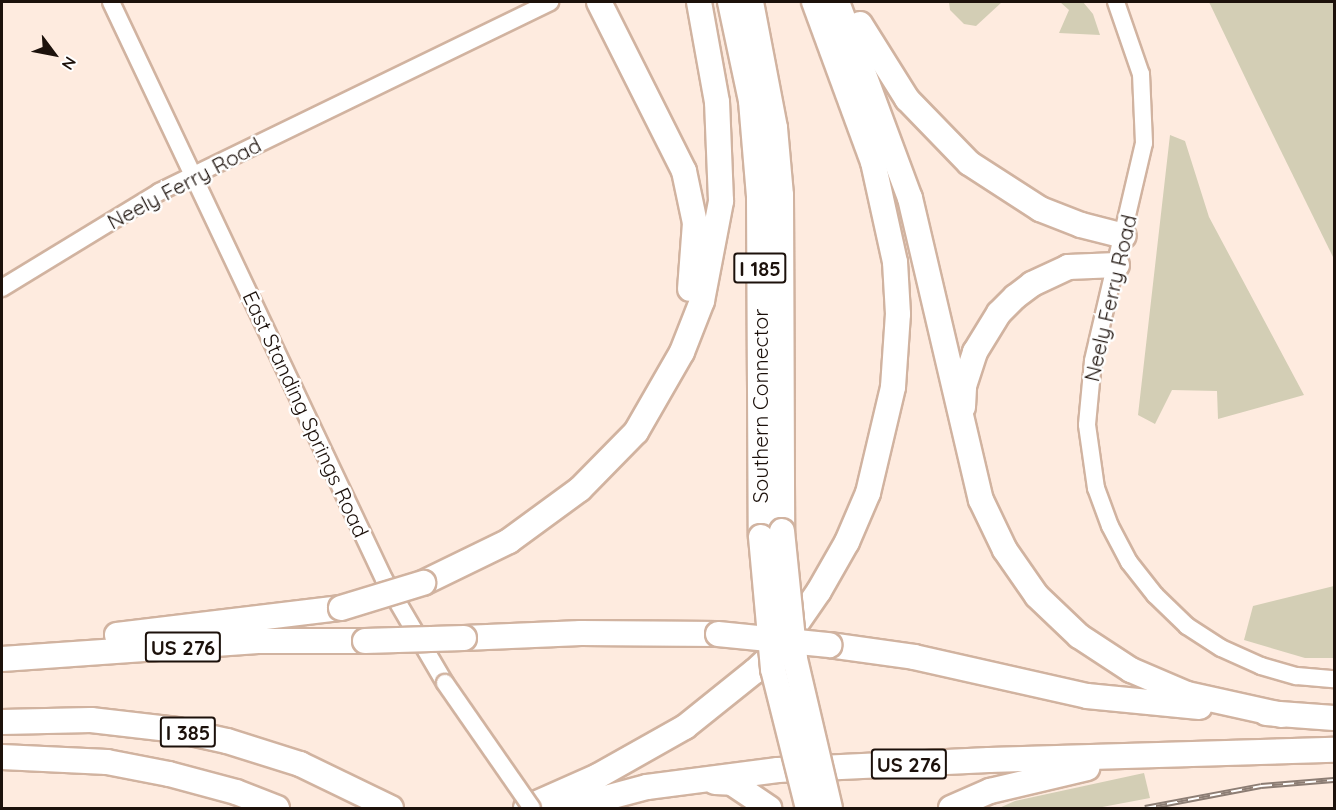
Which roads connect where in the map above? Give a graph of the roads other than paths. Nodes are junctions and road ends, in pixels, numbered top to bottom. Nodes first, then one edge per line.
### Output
1 (111, 2) edge
2 (550, 2) edge
3 (599, 2) edge
4 (699, 2) edge
5 (730, 2) edge
6 (751, 2) edge
7 (814, 2) edge
8 (837, 2) edge
9 (849, 2) edge
10 (1116, 2) edge
11 (192, 175) junction
12 (1124, 236) junction
13 (1117, 265) junction
14 (2, 288) edge
15 (966, 443) junction
16 (537, 520) junction
17 (772, 534) junction
18 (2, 648) edge
19 (2, 659) edge
20 (1335, 679) edge
21 (1282, 715) junction
22 (1335, 718) edge
23 (2, 722) edge
24 (1335, 750) edge
25 (2, 757) edge
26 (1130, 758) junction
27 (689, 780) junction
28 (277, 808) edge
29 (391, 808) edge
30 (526, 808) edge
31 (532, 808) edge
32 (568, 808) edge
33 (769, 808) edge
34 (808, 808) edge
35 (830, 808) edge
36 (951, 808) edge

1 - 11 street, East Standing Springs Road
2 - 11 street, Neely Ferry Road
3 - 16 highway
4 - 16 highway
5 - 17 highway, Southern Connector / I 185
6 - 17 highway, Southern Connector / I 185
7 - 30 highway
8 - 15 highway
9 - 12 highway
10 - 12 street, Neely Ferry Road
11 - 14 street, Neely Ferry Road
11 - 31 street, East Standing Springs Road, bridge
12 - 13 street, Neely Ferry Road
13 - 15 highway
13 - 20 street, Neely Ferry Road
15 - 21 highway
16 - 18 highway, bridge
17 - 34 highway, Southern Connector / I 185, bridge
17 - 35 highway, Southern Connector / I 185, bridge
19 - 21 highway, US 276, bridge
21 - 22 highway, US 276
23 - 29 highway, I 385
24 - 26 highway, US 276
25 - 28 highway, I 385
26 - 27 highway, US 276
26 - 36 highway
27 - 32 highway, US 276
27 - 33 highway

